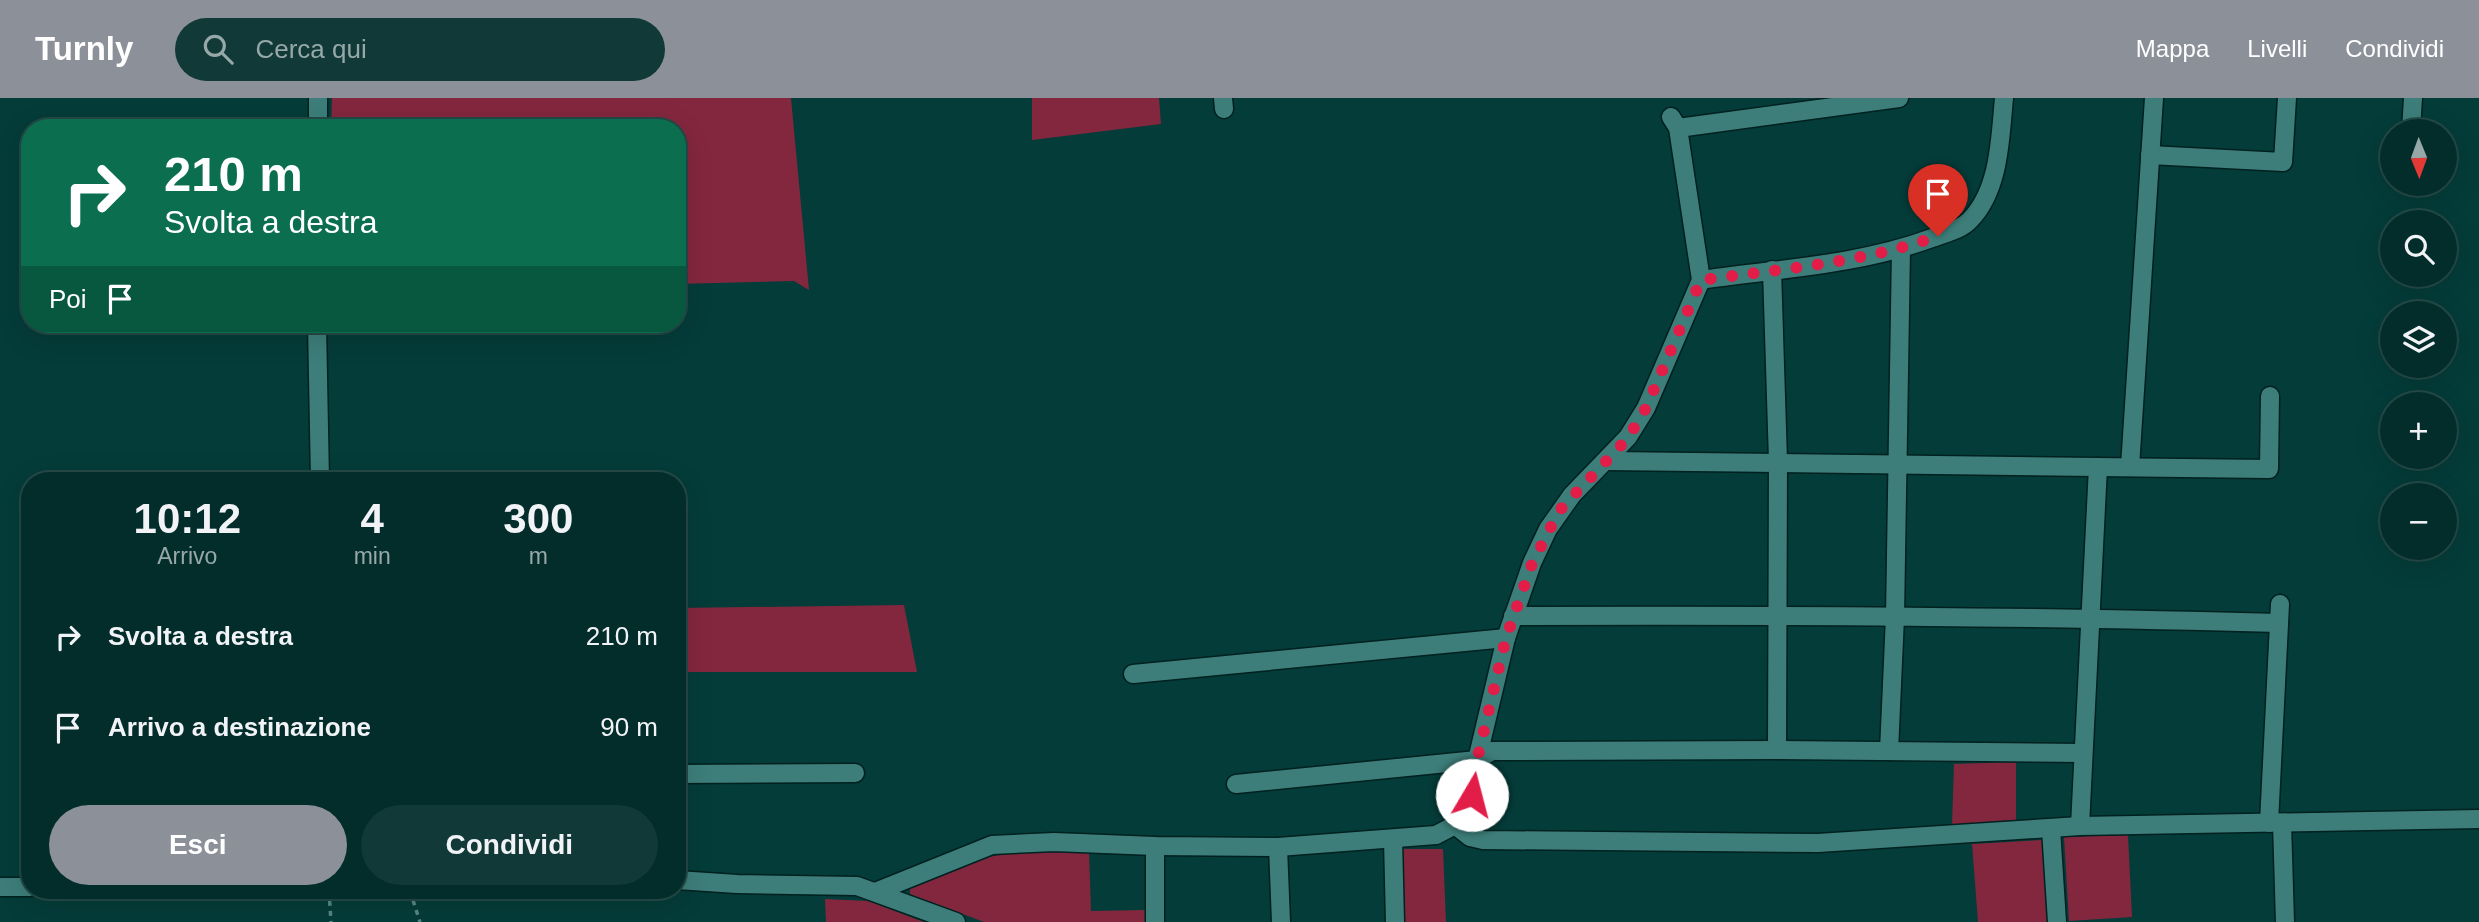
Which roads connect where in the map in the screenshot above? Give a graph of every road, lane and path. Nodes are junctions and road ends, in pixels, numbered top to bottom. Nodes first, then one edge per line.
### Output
1 (318, 98) edge
2 (1899, 98) edge
3 (2004, 98) edge
4 (2154, 98) edge
5 (2287, 98) edge
6 (2413, 98) edge
7 (318, 119) edge
8 (2412, 119) edge
9 (2150, 155) junction
10 (1901, 249) junction
11 (1772, 270) junction
12 (1701, 280) junction
13 (317, 333) edge
14 (2270, 396) dead end
15 (1607, 461) junction
16 (1779, 461) junction
17 (1898, 463) junction
18 (2098, 467) junction
19 (2130, 467) junction
20 (320, 472) edge
21 (2280, 604) dead end
22 (1778, 615) junction
23 (1513, 616) junction
24 (1895, 617) junction
25 (2090, 618) junction
26 (2279, 623) junction
27 (1506, 638) junction
28 (1132, 674) dead end
29 (1777, 750) junction
30 (1889, 751) junction
31 (2083, 753) junction
32 (1477, 760) junction
33 (855, 772) dead end
34 (686, 774) edge
35 (1236, 784) dead end
36 (2479, 819) edge
37 (2276, 823) junction
38 (1455, 825) junction
39 (2080, 826) junction
40 (2051, 829) junction
41 (1393, 839) junction
42 (1155, 846) junction
43 (1279, 847) junction
44 (686, 881) edge
45 (0, 887) edge
46 (21, 887) edge
47 (875, 892) junction
48 (330, 899) edge
49 (413, 899) edge
50 (331, 922) edge
51 (420, 922) edge
52 (956, 922) edge
53 (1155, 922) edge
54 (1281, 922) edge
55 (1395, 922) edge
56 (2057, 922) edge
57 (2286, 922) edge

1 - 7 street
2 - 12 street
3 - 10 street
4 - 9 street
5 - 9 street
6 - 8 street
9 - 19 street
10 - 11 street
10 - 17 street
11 - 12 street
11 - 16 street
12 - 15 street
13 - 20 street
14 - 19 street
15 - 16 street
15 - 23 street
16 - 17 street
16 - 22 street
17 - 18 street
17 - 24 street
18 - 19 street
18 - 25 street
21 - 26 street
22 - 23 street
22 - 24 street
22 - 29 street
23 - 27 street
24 - 25 street
24 - 30 street
25 - 26 street
25 - 31 street
26 - 37 street
27 - 28 street
27 - 32 street
29 - 30 street
29 - 32 street
30 - 31 street
31 - 39 street
32 - 35 street
32 - 38 street
33 - 34 street
36 - 37 street
37 - 39 street
37 - 57 street
38 - 40 street
38 - 41 street
39 - 40 street
40 - 56 street
41 - 43 street
41 - 55 street
42 - 43 street
42 - 47 street
42 - 53 street
43 - 54 street
44 - 47 street
45 - 46 street
47 - 52 street
48 - 50 path
49 - 51 path

